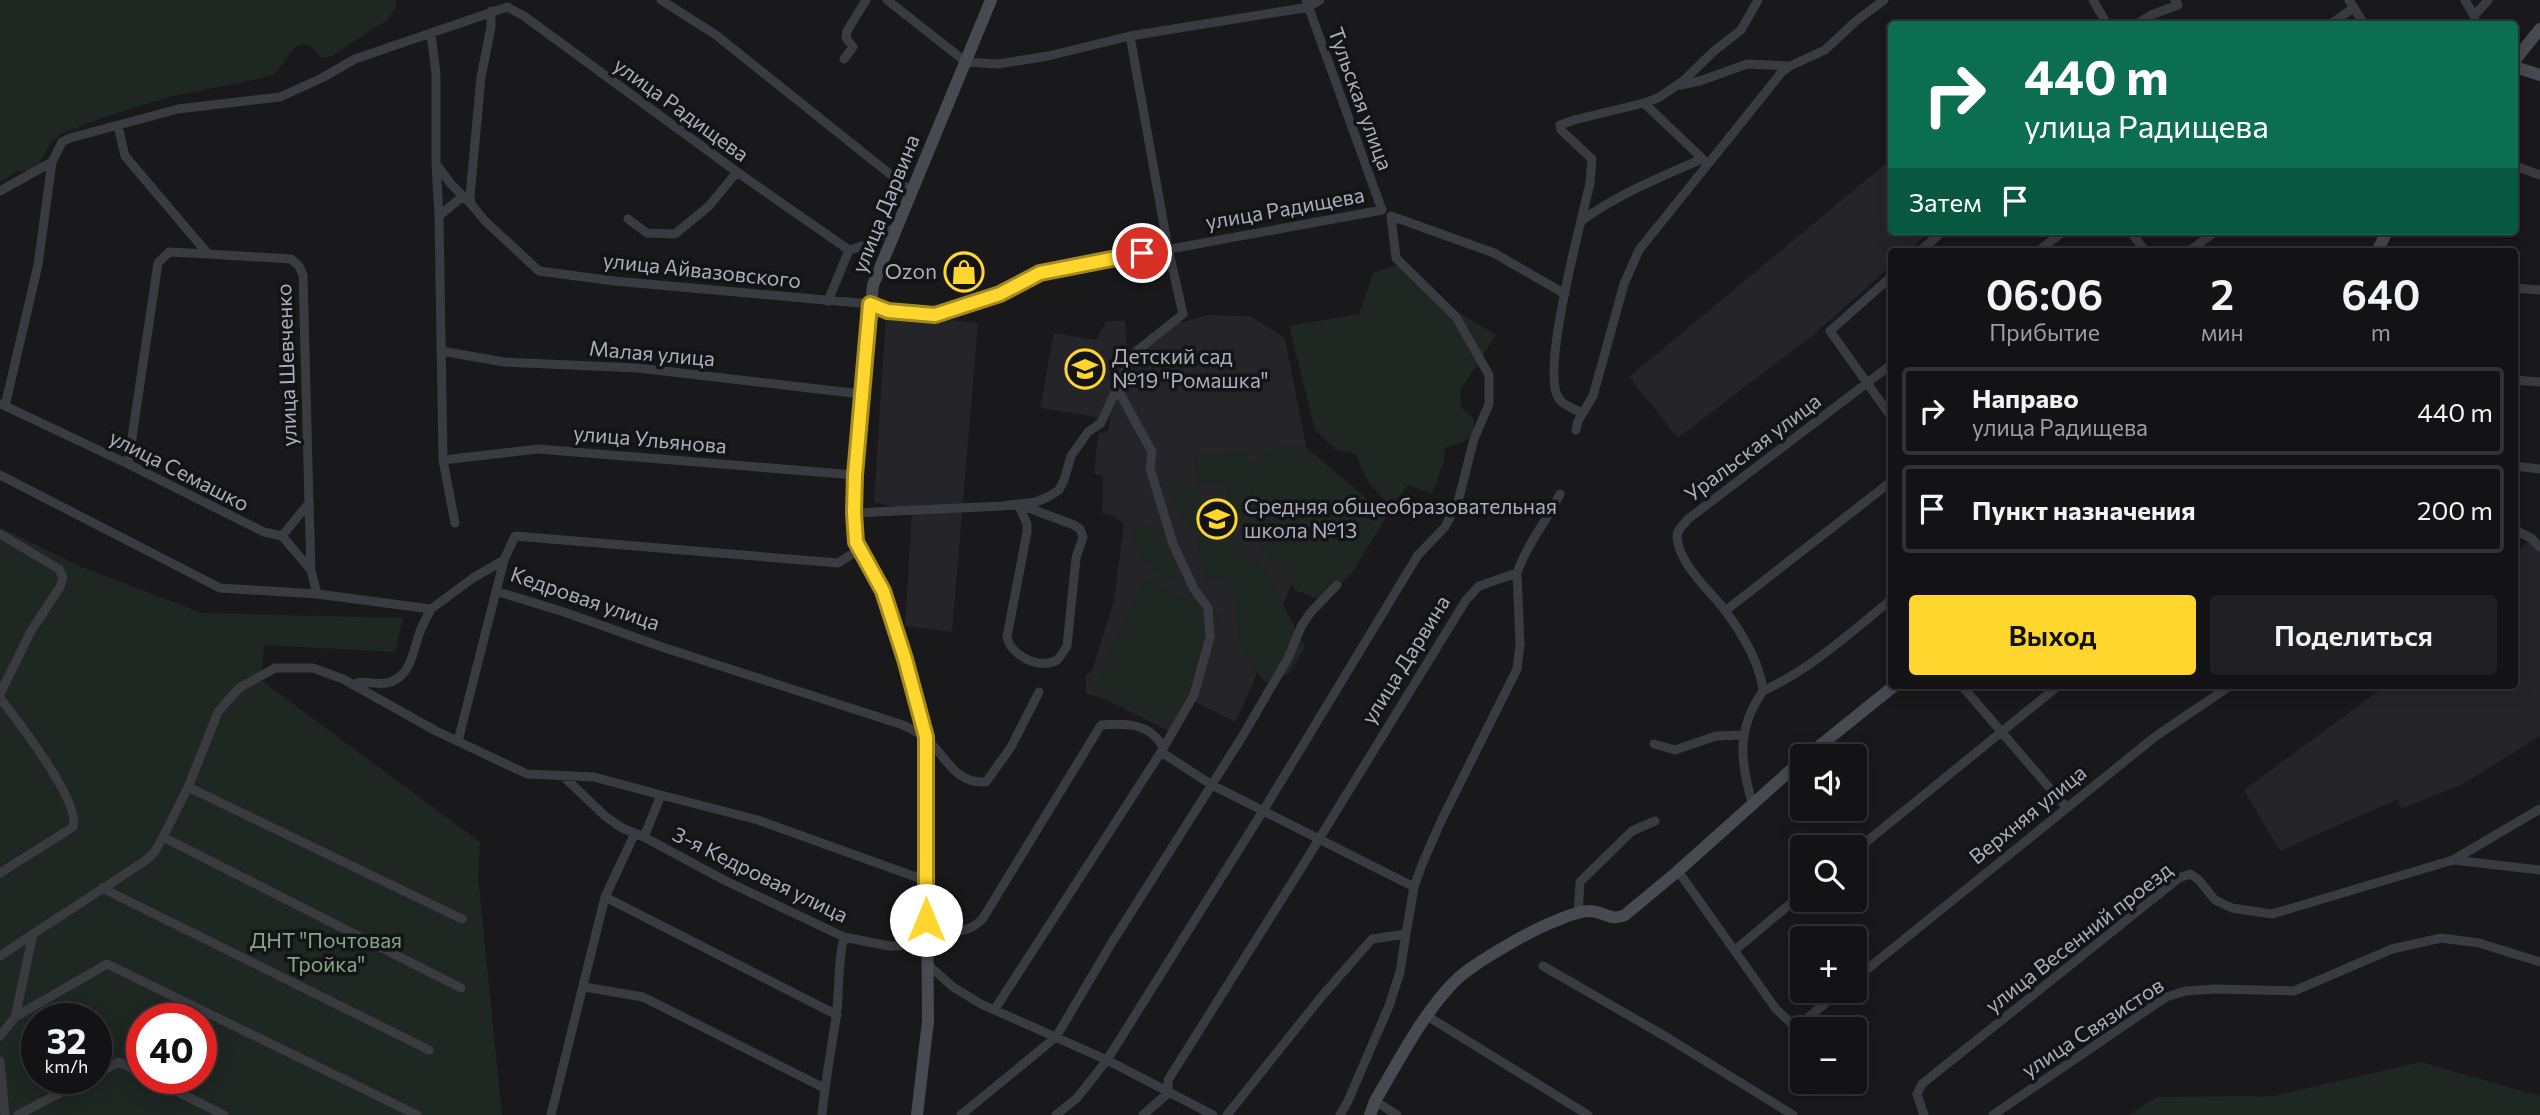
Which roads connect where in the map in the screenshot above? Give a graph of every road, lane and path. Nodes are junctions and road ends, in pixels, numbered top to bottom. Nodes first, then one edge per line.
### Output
1 (661, 0) edge
2 (866, 0) edge
3 (887, 0) edge
4 (991, 0) edge
5 (1320, 0) edge
6 (1758, 0) edge
7 (1884, 0) edge
8 (2093, 0) edge
9 (2188, 0) edge
10 (2465, 0) edge
11 (2488, 0) edge
12 (2177, 2) edge
13 (1308, 4) edge
14 (2351, 4) edge
15 (491, 11) junction
16 (2475, 20) edge
17 (2105, 21) edge
18 (2142, 21) edge
19 (2334, 21) edge
20 (2362, 21) edge
21 (2540, 29) edge
22 (431, 33) junction
23 (1130, 36) junction
24 (2518, 56) edge
25 (844, 59) dead end
26 (965, 62) junction
27 (1790, 66) junction
28 (2518, 68) edge
29 (2540, 75) edge
30 (1675, 86) junction
31 (1644, 103) junction
32 (118, 126) junction
33 (52, 162) junction
34 (1705, 162) junction
35 (436, 164) junction
36 (2518, 167) edge
37 (737, 172) junction
38 (2540, 175) edge
39 (0, 191) edge
40 (911, 191) junction
41 (463, 196) junction
42 (471, 204) junction
43 (1382, 210) joint
44 (439, 216) junction
45 (628, 219) dead end
46 (1581, 221) junction
47 (899, 225) junction
48 (1938, 235) edge
49 (2059, 235) edge
50 (2211, 235) edge
51 (1168, 248) junction
52 (1924, 248) edge
53 (2042, 248) edge
54 (2194, 248) edge
55 (849, 250) junction
56 (208, 254) junction
57 (1888, 280) edge
58 (2518, 288) edge
59 (2540, 290) edge
60 (1565, 294) junction
61 (828, 301) junction
62 (870, 304) junction
63 (441, 351) junction
64 (1888, 367) edge
65 (2518, 380) edge
66 (2540, 382) edge
67 (1867, 383) junction
68 (1116, 388) junction
69 (861, 394) junction
70 (3, 405) edge
71 (1888, 412) edge
72 (1583, 413) junction
73 (1576, 430) dead end
74 (443, 460) junction
75 (128, 464) junction
76 (2518, 466) edge
77 (2540, 469) edge
78 (0, 475) edge
79 (855, 475) junction
80 (1888, 484) edge
81 (1560, 494) dead end
82 (309, 503) junction
83 (1018, 504) junction
84 (854, 513) junction
85 (455, 523) dead end
86 (2518, 532) edge
87 (0, 534) edge
88 (282, 536) junction
89 (2540, 547) edge
90 (860, 550) junction
91 (504, 560) junction
92 (311, 570) junction
93 (1517, 573) junction
94 (1337, 585) dead end
95 (496, 591) junction
96 (317, 594) junction
97 (1888, 602) edge
98 (431, 608) junction
99 (1725, 611) junction
100 (353, 685) junction
101 (1890, 689) edge
102 (1964, 689) edge
103 (2054, 689) edge
104 (2226, 689) edge
105 (1763, 691) junction
106 (1039, 692) dead end
107 (0, 696) edge
108 (1999, 732) junction
109 (1742, 736) junction
110 (926, 737) junction
111 (458, 741) junction
112 (1654, 744) dead end
113 (1822, 744) edge
114 (1162, 750) junction
115 (1790, 771) edge
116 (563, 776) junction
117 (1212, 785) junction
118 (188, 787) junction
119 (661, 795) junction
120 (1753, 805) junction
121 (2066, 807) junction
122 (2540, 809) edge
123 (1263, 811) junction
124 (1655, 821) dead end
125 (640, 835) junction
126 (163, 837) junction
127 (1318, 840) junction
128 (1867, 841) edge
129 (2453, 860) junction
130 (2540, 870) edge
131 (1678, 871) junction
132 (0, 873) edge
133 (927, 881) junction
134 (1414, 887) junction
135 (102, 888) junction
136 (605, 897) junction
137 (1790, 904) edge
138 (1578, 914) junction
139 (462, 919) dead end
140 (953, 932) junction
141 (33, 934) junction
142 (1406, 934) junction
143 (844, 937) junction
144 (926, 940) junction
145 (1735, 950) junction
146 (0, 956) edge
147 (2540, 962) edge
148 (926, 963) junction
149 (1543, 967) dead end
150 (1867, 969) edge
151 (584, 987) junction
152 (461, 988) dead end
153 (1826, 1003) edge
154 (995, 1009) junction
155 (837, 1015) junction
156 (1427, 1016) junction
157 (15, 1017) junction
158 (0, 1036) edge
159 (1056, 1037) junction
160 (429, 1050) dead end
161 (1107, 1060) junction
162 (0, 1061) edge
163 (824, 1088) junction
164 (1168, 1093) junction
165 (58, 1094) edge
166 (182, 1094) edge
167 (1375, 1101) junction
168 (5, 1115) edge
169 (18, 1115) edge
170 (224, 1115) edge
171 (416, 1115) edge
172 (551, 1115) edge
173 (822, 1115) edge
174 (917, 1115) edge
175 (961, 1115) edge
176 (1056, 1115) edge
177 (1143, 1115) edge
178 (1213, 1115) edge
179 (1227, 1115) edge
180 (1340, 1115) edge
181 (1370, 1115) edge
182 (1397, 1115) edge
183 (1588, 1115) edge
184 (1793, 1115) edge
185 (1924, 1115) edge
186 (1993, 1115) edge

1 - 40 street
2 - 25 street
3 - 26 street
4 - 26 street, улица Дарвина
5 - 13 street
6 - 30 street
7 - 27 street
8 - 17 street
9 - 12 street
10 - 16 street
11 - 16 street
12 - 18 street
13 - 23 street
13 - 43 street, Тульская улица
14 - 19 street
14 - 20 street
15 - 22 street
15 - 37 street, улица Радищева
15 - 42 street
21 - 24 street
22 - 32 street
22 - 35 street
23 - 26 street
23 - 51 street
26 - 40 street, улица Дарвина
27 - 30 street
27 - 34 street
28 - 29 street
30 - 31 street
31 - 34 street
31 - 46 street
32 - 33 street
32 - 56 street
33 - 39 street
33 - 70 street
34 - 46 street
34 - 72 street
35 - 41 street
35 - 44 street
36 - 38 street
37 - 45 street
37 - 55 street, улица Радищева
40 - 47 street, улица Дарвина
41 - 42 street
41 - 44 street
42 - 61 street, улица Айвазовского
43 - 51 street, улица Радищева
44 - 63 street
46 - 60 street
47 - 55 street
47 - 62 street, улица Дарвина
48 - 52 street
49 - 53 street
50 - 54 street
51 - 62 street, улица Радищева
51 - 68 street
55 - 61 street
56 - 75 street, улица Шевченко
56 - 82 street, улица Шевченко
57 - 67 street
58 - 59 street
60 - 72 street
60 - 123 street, улица Дарвина
61 - 62 street, улица Айвазовского
62 - 69 street, улица Дарвина
63 - 69 street, Малая улица
63 - 74 street
64 - 67 street, Уральская улица
65 - 66 street
67 - 71 street
67 - 99 street, Уральская улица
68 - 83 street
68 - 114 street
69 - 79 street, улица Дарвина
70 - 75 street, улица Семашко
72 - 73 street
74 - 79 street, улица Ульянова
74 - 85 street
75 - 88 street, улица Семашко
76 - 77 street
78 - 96 street
79 - 84 street, улица Дарвина
80 - 99 street
81 - 93 street
82 - 88 street
82 - 92 street, улица Шевченко
83 - 83 street
83 - 84 street
84 - 90 street, улица Дарвина
86 - 89 street
87 - 107 street
88 - 92 street
90 - 91 street, Кедровая улица
90 - 110 street, улица Дарвина
91 - 95 street, Кедровая улица
91 - 98 street
92 - 96 street
93 - 127 street, улица Дарвина
93 - 134 street
94 - 117 street
95 - 110 street, Кедровая улица
95 - 111 street
96 - 98 street
97 - 105 street
98 - 100 street
99 - 105 street, Уральская улица
100 - 111 street
100 - 118 street
101 - 113 street
102 - 108 street
103 - 108 street
104 - 121 street, Верхняя улица
105 - 109 street
106 - 110 street
107 - 132 street
108 - 121 street
108 - 128 street
109 - 112 street
109 - 120 street
110 - 133 street, улица Дарвина
111 - 116 street
114 - 117 street
114 - 140 street
114 - 154 street
115 - 120 street
116 - 119 street
116 - 125 street, 3-я Кедровая улица
117 - 123 street
117 - 159 street
118 - 126 street
118 - 139 street
119 - 125 street
119 - 133 street
120 - 131 street
121 - 150 street, Верхняя улица
122 - 129 street
123 - 127 street
123 - 161 street, улица Дарвина
124 - 138 street
125 - 136 street
125 - 143 street, 3-я Кедровая улица
126 - 135 street
126 - 152 street
127 - 134 street
127 - 164 street, улица Дарвина
129 - 130 street, улица Весенний проезд
129 - 185 street, улица Весенний проезд
131 - 138 street
131 - 145 street
133 - 140 street, улица Дарвина
133 - 144 street, улица Дарвина
134 - 142 street
135 - 141 street
135 - 160 street
136 - 151 street
136 - 155 street
137 - 145 street
138 - 156 street
140 - 144 street, 3-я Кедровая улица
141 - 146 street
141 - 157 street
142 - 179 street
142 - 180 street
143 - 144 street, 3-я Кедровая улица
143 - 155 street
144 - 148 street
145 - 153 street
147 - 186 street, улица Связистов
148 - 154 street
148 - 174 street
149 - 184 street
151 - 163 street
151 - 172 street
154 - 159 street
155 - 163 street
156 - 167 street
156 - 183 street
157 - 158 street
157 - 171 street
159 - 161 street
159 - 175 street
161 - 164 street
161 - 176 street, улица Дарвина
162 - 168 street
163 - 173 street
164 - 177 street, улица Дарвина
164 - 178 street
165 - 169 street
166 - 170 street
167 - 181 street
167 - 182 street

